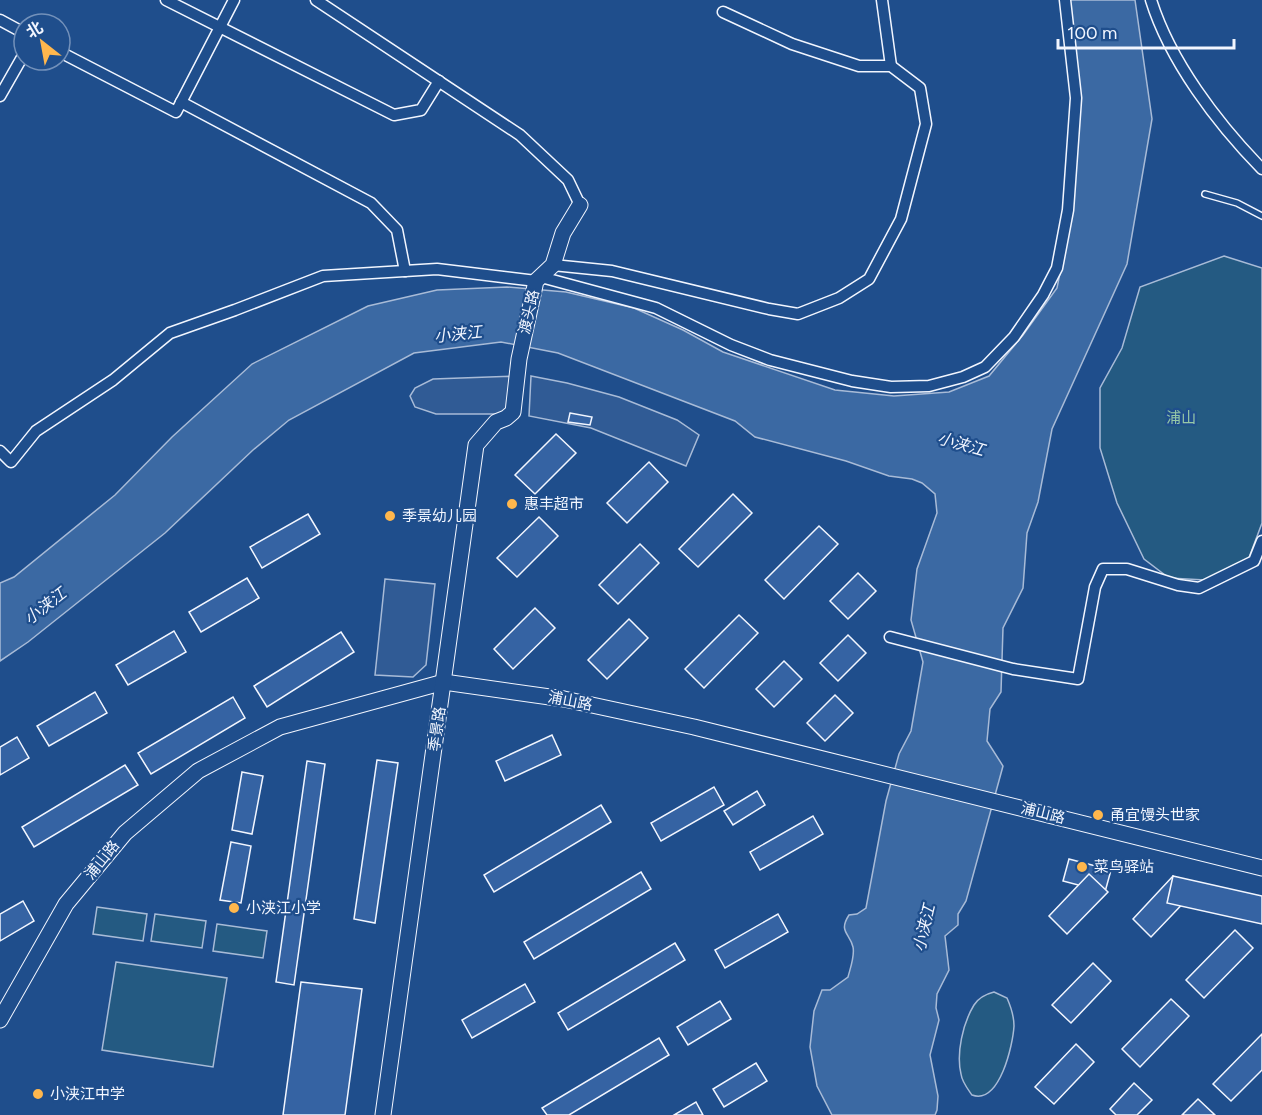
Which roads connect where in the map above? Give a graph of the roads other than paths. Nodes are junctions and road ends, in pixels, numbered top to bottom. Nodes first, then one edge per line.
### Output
1 (166, 0) edge
2 (234, 0) edge
3 (316, 0) edge
4 (882, 0) edge
5 (1065, 0) edge
6 (1151, 0) edge
7 (723, 12) dead end
8 (219, 28) junction
9 (72, 58) edge
10 (891, 66) junction
11 (14, 72) edge
12 (439, 81) junction
13 (0, 96) edge
14 (181, 102) junction
15 (1262, 169) edge
16 (1205, 194) dead end
17 (580, 205) joint
18 (1262, 216) edge
19 (553, 265) junction
20 (405, 271) junction
21 (539, 279) junction
22 (519, 359) joint
23 (0, 451) edge
24 (1262, 541) edge
25 (890, 637) dead end
26 (444, 681) junction
27 (1262, 868) edge
28 (0, 1020) edge
29 (383, 1115) edge

1 - 8 street
2 - 8 street
3 - 12 street
4 - 10 street
5 - 21 street
6 - 15 street
7 - 10 street
8 - 12 street
8 - 14 street
9 - 14 street
10 - 19 street
11 - 13 street
12 - 17 street
14 - 20 street
16 - 18 lane
17 - 19 street, 渡头路
19 - 21 street, 渡头路
20 - 21 street
20 - 23 street
21 - 22 street, 渡头路
22 - 26 street, 季景路
24 - 25 street
26 - 27 street, 浦山路
26 - 28 street, 浦山路
26 - 29 street, 季景路

